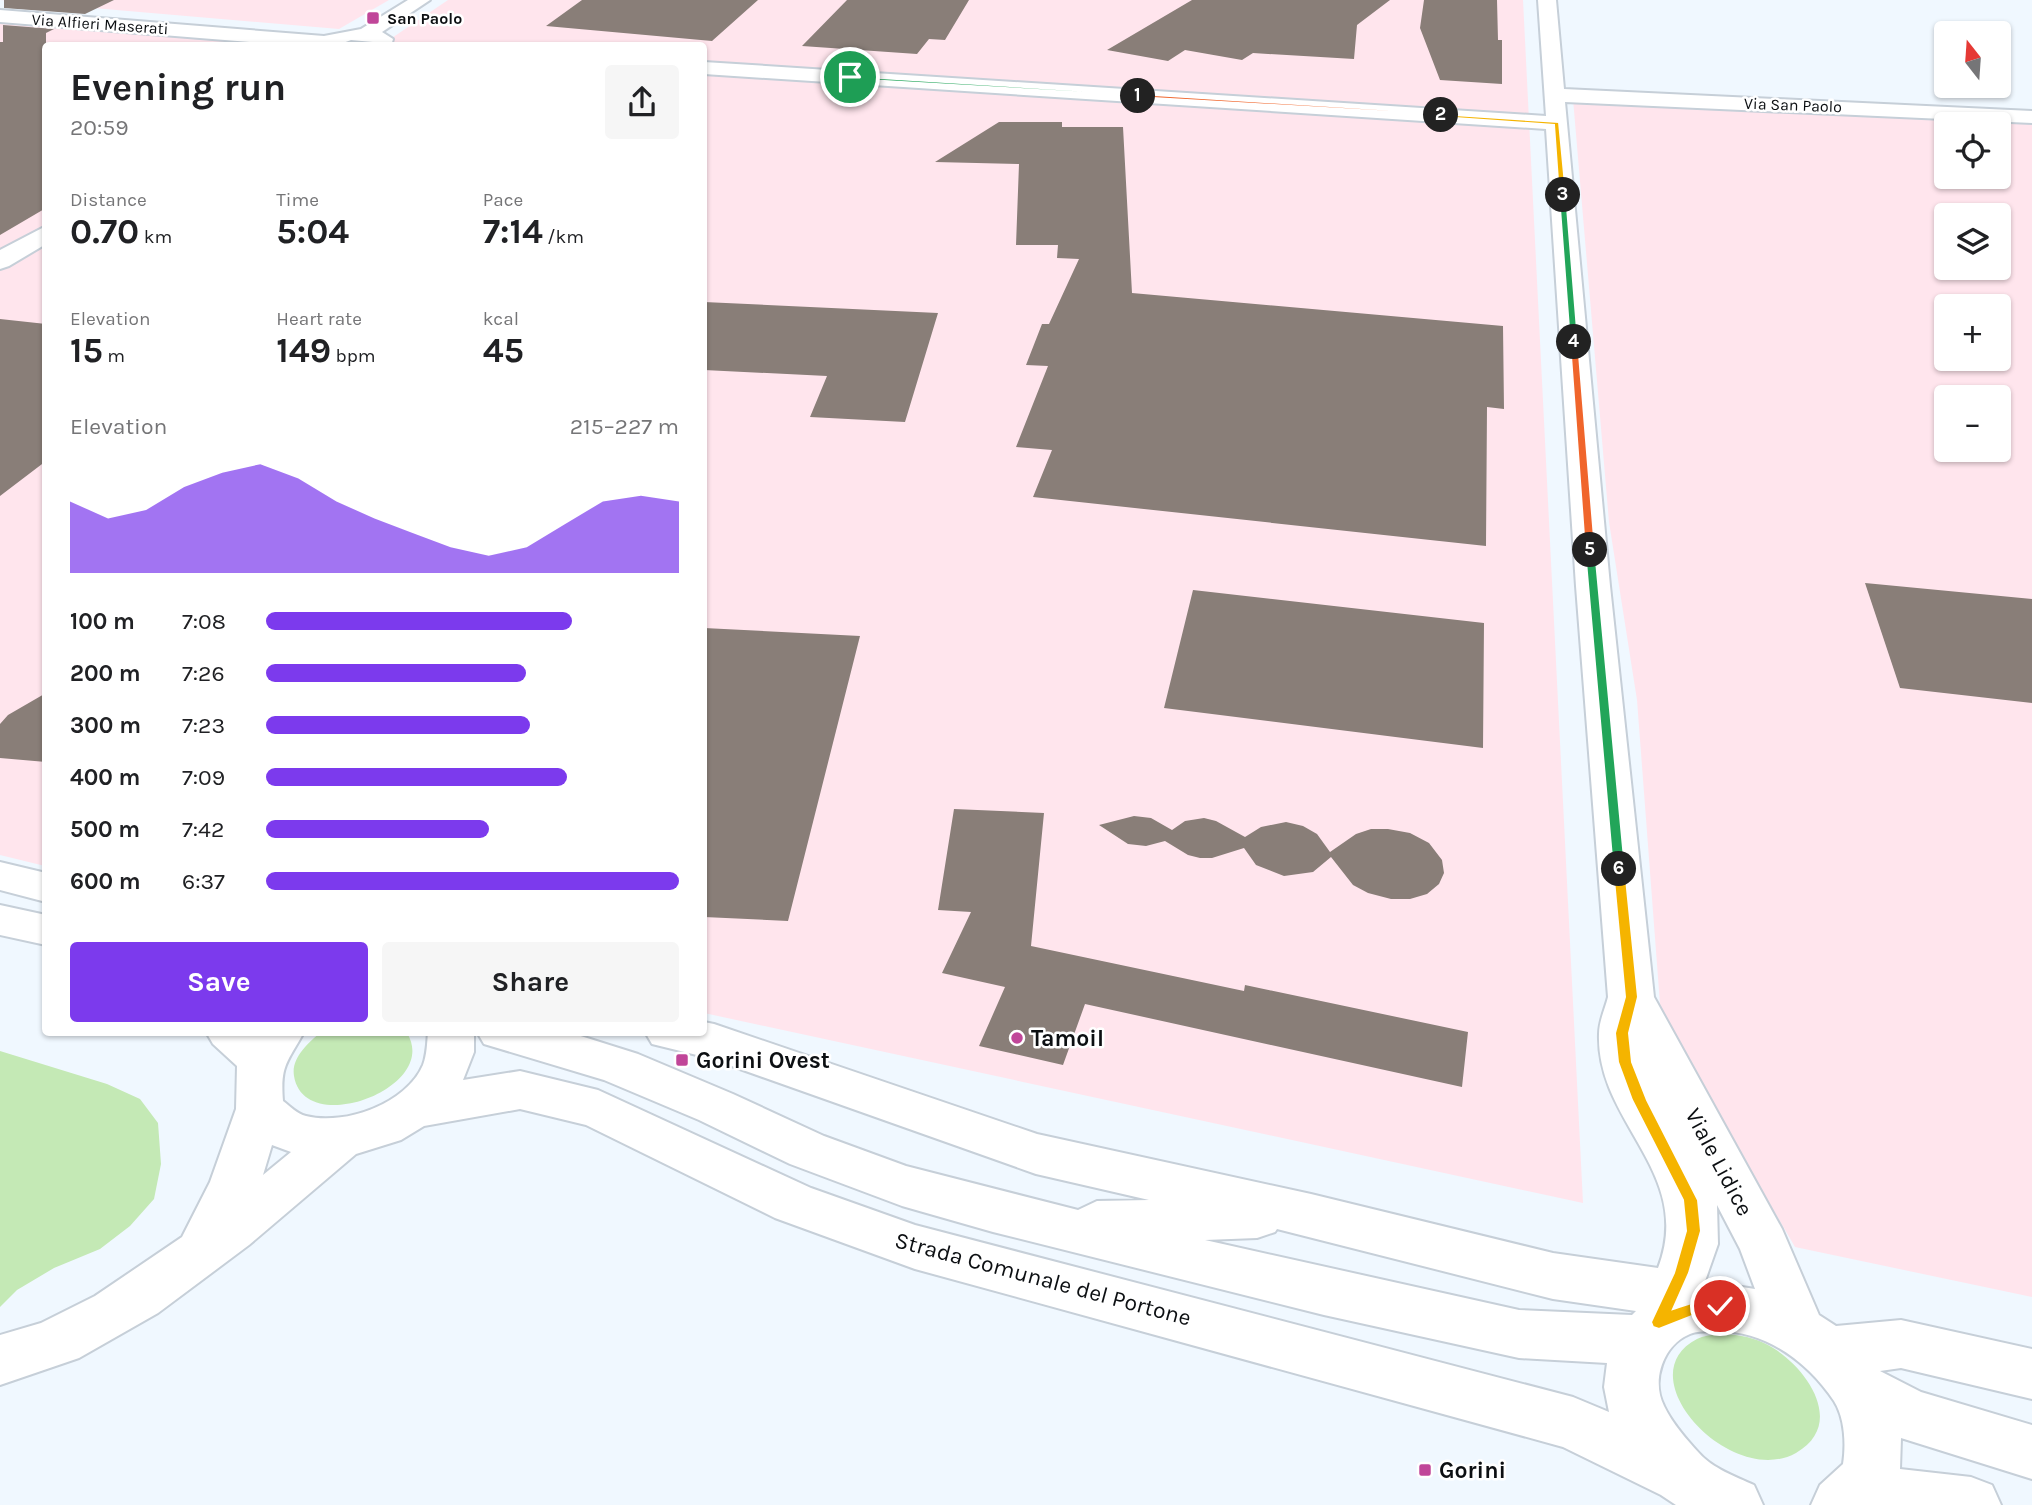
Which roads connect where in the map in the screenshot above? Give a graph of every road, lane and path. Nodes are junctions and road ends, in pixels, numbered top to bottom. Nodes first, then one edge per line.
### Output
1 (421, 0) edge
2 (1547, 0) edge
3 (0, 16) edge
4 (301, 42) edge
5 (330, 42) edge
6 (376, 42) edge
7 (707, 68) edge
8 (1556, 109) junction
9 (2032, 117) edge
10 (42, 235) edge
11 (0, 261) edge
12 (0, 876) edge
13 (42, 887) edge
14 (0, 919) edge
15 (42, 929) edge
16 (1631, 997) junction
17 (452, 1036) edge
18 (518, 1036) edge
19 (686, 1036) edge
20 (257, 1041) edge
21 (260, 1109) junction
22 (411, 1110) junction
23 (343, 1138) junction
24 (1080, 1164) junction
25 (1311, 1215) junction
26 (1164, 1220) junction
27 (1050, 1224) junction
28 (200, 1253) junction
29 (1240, 1271) junction
30 (1658, 1318) junction
31 (1827, 1356) junction
32 (0, 1360) edge
33 (2032, 1374) edge
34 (2032, 1452) edge
35 (1709, 1494) edge
36 (1847, 1502) edge
37 (1971, 1505) edge

1 - 6 street
2 - 8 street, Viale Lidice
3 - 4 street, Via Alfieri Maserati
5 - 6 street, Via Alfieri Maserati
7 - 8 street, Via San Paolo
8 - 9 street, Via San Paolo
8 - 16 street, Viale Lidice
10 - 11 street
12 - 13 street
14 - 15 street
16 - 30 street, Viale Lidice
16 - 31 street, Viale Lidice
17 - 22 street, Strada Comunale del Portone
18 - 27 street
19 - 24 street
20 - 21 street
21 - 23 street, Strada Comunale del Portone
21 - 28 street
22 - 23 street, Strada Comunale del Portone
22 - 35 street, Strada Comunale del Portone
23 - 28 street, Strada Comunale del Portone
24 - 25 street
24 - 26 street
25 - 26 street
25 - 30 street
26 - 27 street
26 - 29 street
27 - 29 street
28 - 32 street, Strada Comunale del Portone
29 - 30 street
30 - 31 street
30 - 35 street, Strada Comunale del Portone
31 - 33 street
31 - 34 street
31 - 36 street
36 - 37 street

